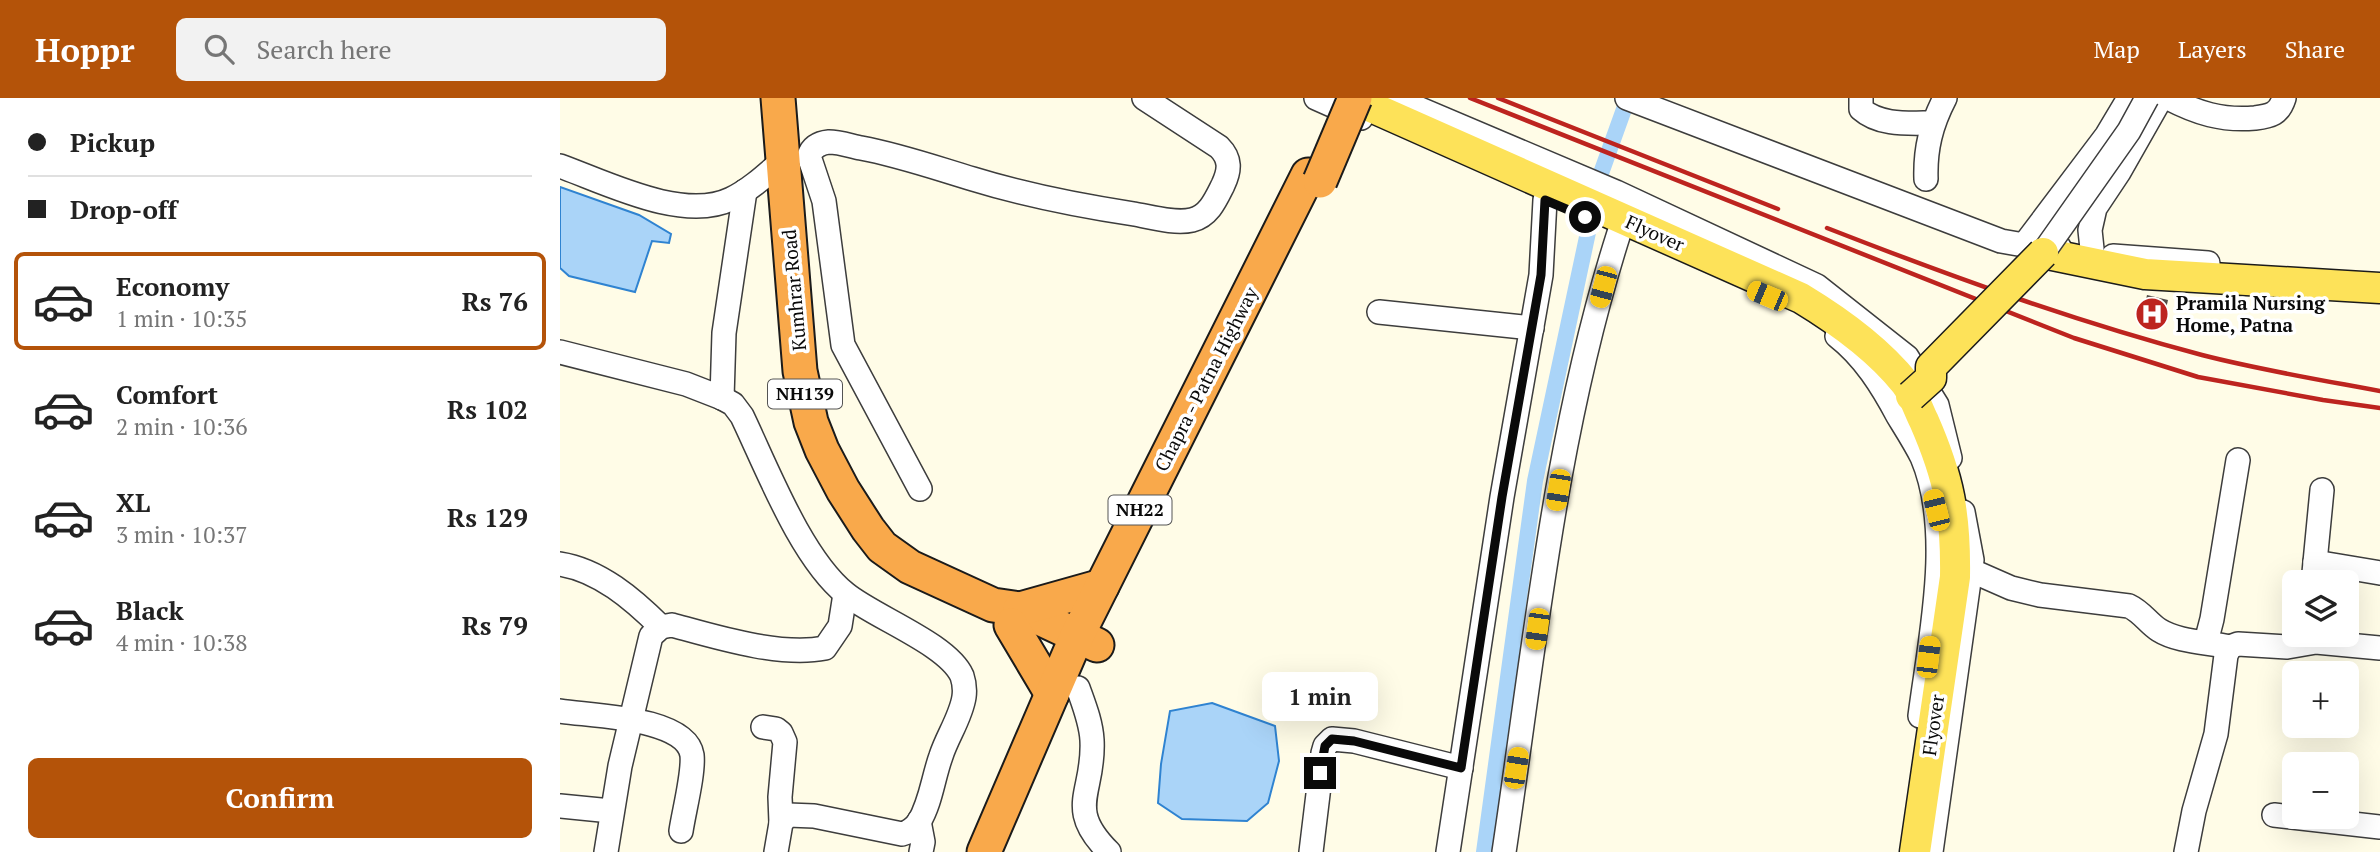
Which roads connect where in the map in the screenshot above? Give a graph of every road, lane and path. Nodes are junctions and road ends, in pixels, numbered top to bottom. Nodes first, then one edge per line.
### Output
1 (778, 98) edge
2 (1144, 98) edge
3 (1316, 98) edge
4 (1339, 98) edge
5 (1627, 98) edge
6 (1861, 98) edge
7 (1945, 98) edge
8 (2129, 98) edge
9 (2147, 98) edge
10 (2161, 98) edge
11 (2168, 98) edge
12 (2284, 98) edge
13 (1368, 100) edge
14 (1933, 123) junction
15 (783, 160) junction
16 (560, 166) edge
17 (1314, 178) junction
18 (1926, 179) dead end
19 (745, 191) junction
20 (1554, 204) junction
21 (1612, 230) junction
22 (2033, 249) junction
23 (2092, 249) junction
24 (2380, 275) edge
25 (2380, 288) edge
26 (1379, 312) dead end
27 (1532, 328) junction
28 (560, 352) edge
29 (1907, 388) junction
30 (722, 398) junction
31 (2238, 460) dead end
32 (920, 489) dead end
33 (2322, 491) dead end
34 (560, 564) edge
35 (1970, 570) junction
36 (2314, 570) edge
37 (2359, 572) edge
38 (2380, 572) edge
39 (1102, 586) junction
40 (845, 593) junction
41 (1008, 613) junction
42 (661, 627) junction
43 (2206, 642) junction
44 (2359, 645) edge
45 (2230, 646) junction
46 (2282, 646) edge
47 (2380, 648) edge
48 (1077, 663) junction
49 (560, 712) edge
50 (631, 721) junction
51 (763, 727) dead end
52 (1461, 768) junction
53 (560, 806) edge
54 (611, 811) junction
55 (2274, 815) dead end
56 (919, 821) junction
57 (780, 823) junction
58 (2380, 827) edge
59 (681, 831) dead end
60 (606, 852) edge
61 (776, 852) edge
62 (921, 852) edge
63 (984, 852) edge
64 (1005, 852) edge
65 (1109, 852) edge
66 (1311, 852) edge
67 (1448, 852) edge
68 (1504, 852) edge
69 (1903, 852) edge
70 (1915, 852) edge
71 (1931, 852) edge
72 (2186, 852) edge

1 - 15 highway, Kumhrar Road / NH139
2 - 32 street
3 - 20 street
4 - 17 highway, NH22
5 - 22 street
6 - 14 street
7 - 14 street
8 - 22 street
9 - 22 street, bridge
10 - 23 street
11 - 12 street
13 - 17 highway, NH22, bridge
13 - 29 main road, Flyover
13 - 35 street
14 - 18 street
15 - 19 street
15 - 41 highway, Kumhrar Road / NH139
16 - 19 street
17 - 39 highway, Chapra - Patna Highway / NH22
17 - 48 highway, Chapra - Patna Highway / NH22
19 - 30 street
20 - 21 street
20 - 27 street
21 - 68 street
21 - 69 street
22 - 23 street
22 - 25 main road
22 - 29 main road, bridge
23 - 24 street
26 - 27 street
27 - 52 street
28 - 30 street
29 - 70 main road, Flyover
30 - 40 street
31 - 43 street
33 - 36 street
34 - 42 street
35 - 43 street
35 - 71 street
37 - 38 street
39 - 41 highway
39 - 48 highway, Chapra - Patna Highway / NH22
40 - 42 street
40 - 56 street
41 - 48 highway
41 - 48 highway, Kumhrar Road / NH139
42 - 50 street
43 - 45 street
44 - 47 street
45 - 46 street
45 - 72 street
48 - 63 highway, Chapra - Patna Highway / NH22
48 - 64 highway, Chapra - Patna Highway / NH22
48 - 65 street
49 - 50 street
50 - 54 street
50 - 59 street
51 - 57 street
52 - 66 street
52 - 67 street
53 - 54 street
54 - 60 street
55 - 58 street
56 - 57 street
56 - 62 street
57 - 61 street

